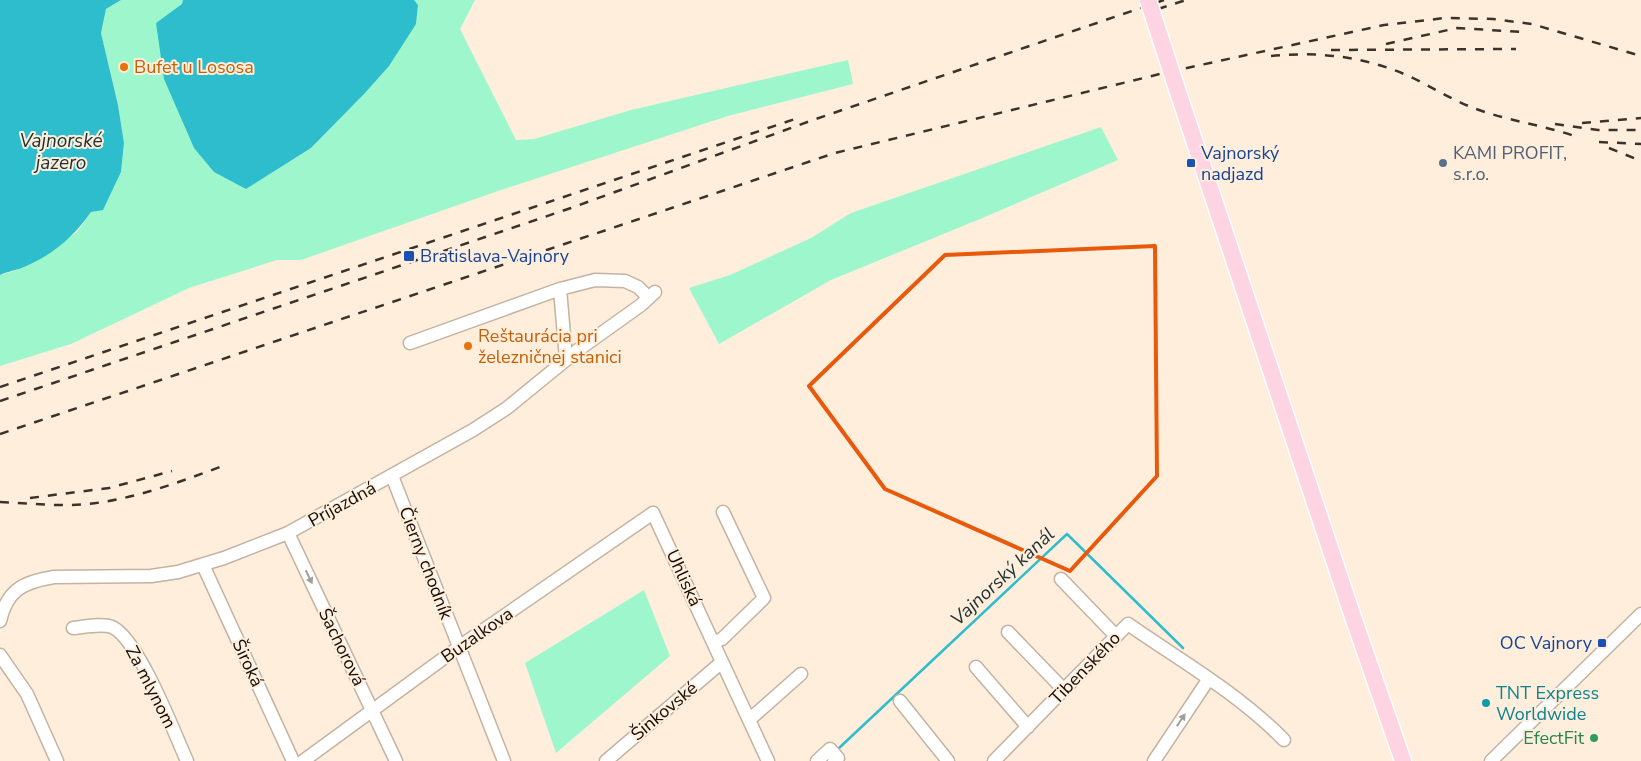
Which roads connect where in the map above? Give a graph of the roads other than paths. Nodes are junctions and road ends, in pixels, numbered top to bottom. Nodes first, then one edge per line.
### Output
1 (1148, 0) edge
2 (560, 289) junction
3 (410, 343) dead end
4 (566, 359) junction
5 (392, 476) junction
6 (723, 512) dead end
7 (653, 513) joint
8 (288, 533) junction
9 (203, 565) junction
10 (1061, 579) dead end
11 (1641, 614) edge
12 (0, 621) edge
13 (73, 628) dead end
14 (1008, 632) dead end
15 (1116, 636) junction
16 (714, 642) junction
17 (459, 647) junction
18 (0, 655) edge
19 (722, 662) junction
20 (976, 666) dead end
21 (801, 674) dead end
22 (1208, 680) junction
23 (1064, 690) junction
24 (900, 701) dead end
25 (372, 710) junction
26 (749, 720) junction
27 (1028, 726) junction
28 (1284, 740) dead end
29 (57, 761) edge
30 (188, 761) edge
31 (293, 761) edge
32 (303, 761) edge
33 (396, 761) edge
34 (504, 761) edge
35 (606, 761) edge
36 (768, 761) edge
37 (818, 761) edge
38 (834, 761) edge
39 (948, 761) edge
40 (994, 761) edge
41 (1154, 761) edge
42 (1404, 761) edge
43 (1491, 761) edge

1 - 42 main road, bridge
2 - 3 street
2 - 4 street
2 - 4 street, Príjazdná
4 - 5 street, Príjazdná
5 - 8 street, Príjazdná
5 - 17 street, Čierny chodník
6 - 16 street
7 - 16 street, Uhliská
7 - 17 street, Buzalkova
8 - 9 street, Príjazdná
8 -> 25 street, Šachorová
9 - 12 street, Príjazdná
9 - 31 street, Široká
10 - 15 street
11 - 43 street
13 - 30 street, Za mlynom
14 - 23 street
15 - 22 street, Tibenského
15 - 23 street, Tibenského
16 - 19 street, Uhliská
17 - 25 street, Buzalkova
17 - 34 street, Čierny chodník
18 - 29 street
19 - 26 street, Uhliská
19 - 35 street, Šinkovské
20 - 27 street
21 - 26 street
22 - 28 street
41 -> 22 street
23 - 27 street, Tibenského
24 - 39 street
25 - 32 street, Buzalkova
25 - 33 street, Šachorová
26 - 36 street, Uhliská
27 - 40 street, Tibenského
37 - 38 street

